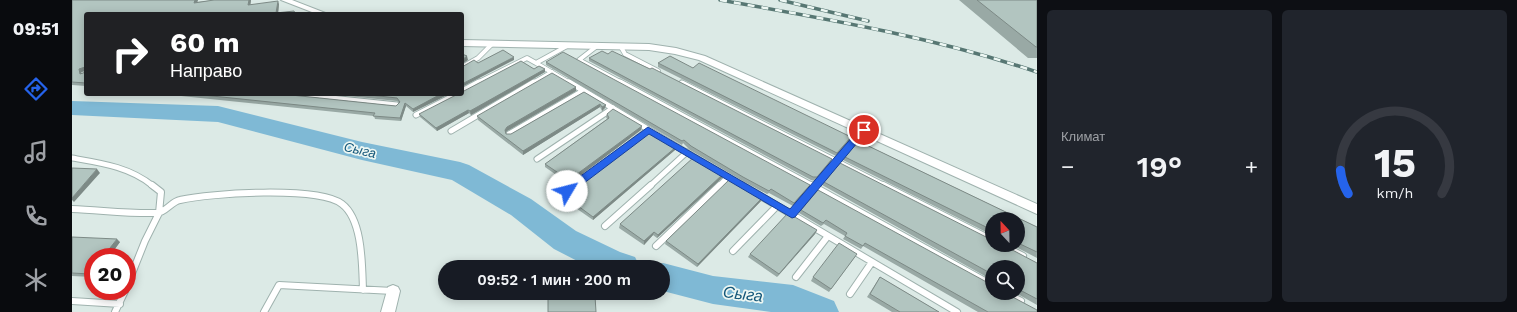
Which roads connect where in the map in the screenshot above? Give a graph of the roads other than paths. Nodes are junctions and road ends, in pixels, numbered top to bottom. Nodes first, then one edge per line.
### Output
1 (285, 0) edge
2 (318, 12) edge
3 (464, 43) edge
4 (492, 44) junction
5 (568, 46) junction
6 (597, 46) junction
7 (621, 47) junction
8 (536, 63) junction
9 (464, 66) edge
10 (552, 72) junction
11 (660, 72) edge
12 (675, 79) edge
13 (464, 90) edge
14 (583, 91) junction
15 (312, 96) edge
16 (453, 96) edge
17 (397, 105) edge
18 (613, 108) junction
19 (416, 115) dead end
20 (648, 130) junction
21 (864, 130) junction
22 (451, 131) dead end
23 (509, 134) edge
24 (687, 152) junction
25 (72, 158) edge
26 (537, 159) dead end
27 (838, 160) junction
28 (728, 177) junction
29 (815, 187) junction
30 (567, 191) dead end
31 (777, 206) junction
32 (72, 209) edge
33 (1037, 209) edge
34 (159, 213) junction
35 (792, 214) junction
36 (605, 226) dead end
37 (828, 236) junction
38 (985, 236) edge
39 (656, 246) dead end
40 (733, 251) dead end
41 (1015, 252) edge
42 (1030, 260) edge
43 (872, 262) junction
44 (136, 264) edge
45 (796, 277) dead end
46 (985, 281) edge
47 (363, 290) junction
48 (393, 291) joint
49 (850, 294) dead end
50 (122, 300) edge
51 (1018, 300) edge
52 (72, 301) edge
53 (120, 304) junction
54 (1031, 307) edge
55 (115, 312) edge
56 (264, 312) edge
57 (388, 312) edge
58 (957, 312) edge

1 - 2 street
3 - 4 street
4 - 5 street
4 - 9 lane
5 - 6 street
5 - 8 lane
6 - 7 street
6 - 29 lane
7 - 11 lane
7 - 21 street
8 - 10 lane
8 - 13 lane
10 - 14 lane
10 - 22 lane
12 - 27 lane
14 - 18 lane
14 - 23 lane
15 - 17 lane
16 - 19 lane
18 - 20 lane
18 - 26 lane
20 - 24 lane
20 - 30 lane
21 - 27 lane
21 - 33 street
24 - 28 lane
24 - 36 lane
25 - 34 lane
27 - 29 lane
27 - 38 lane
28 - 31 lane
28 - 39 lane
29 - 35 lane
29 - 46 lane
31 - 35 lane
31 - 40 lane
32 - 34 lane
34 - 44 lane
34 - 47 lane
35 - 37 lane
37 - 43 lane
37 - 45 lane
41 - 42 lane
43 - 49 lane
43 - 58 lane
47 - 48 lane
47 - 56 lane
48 - 57 street
50 - 53 lane
51 - 54 lane
52 - 53 lane
53 - 55 lane

